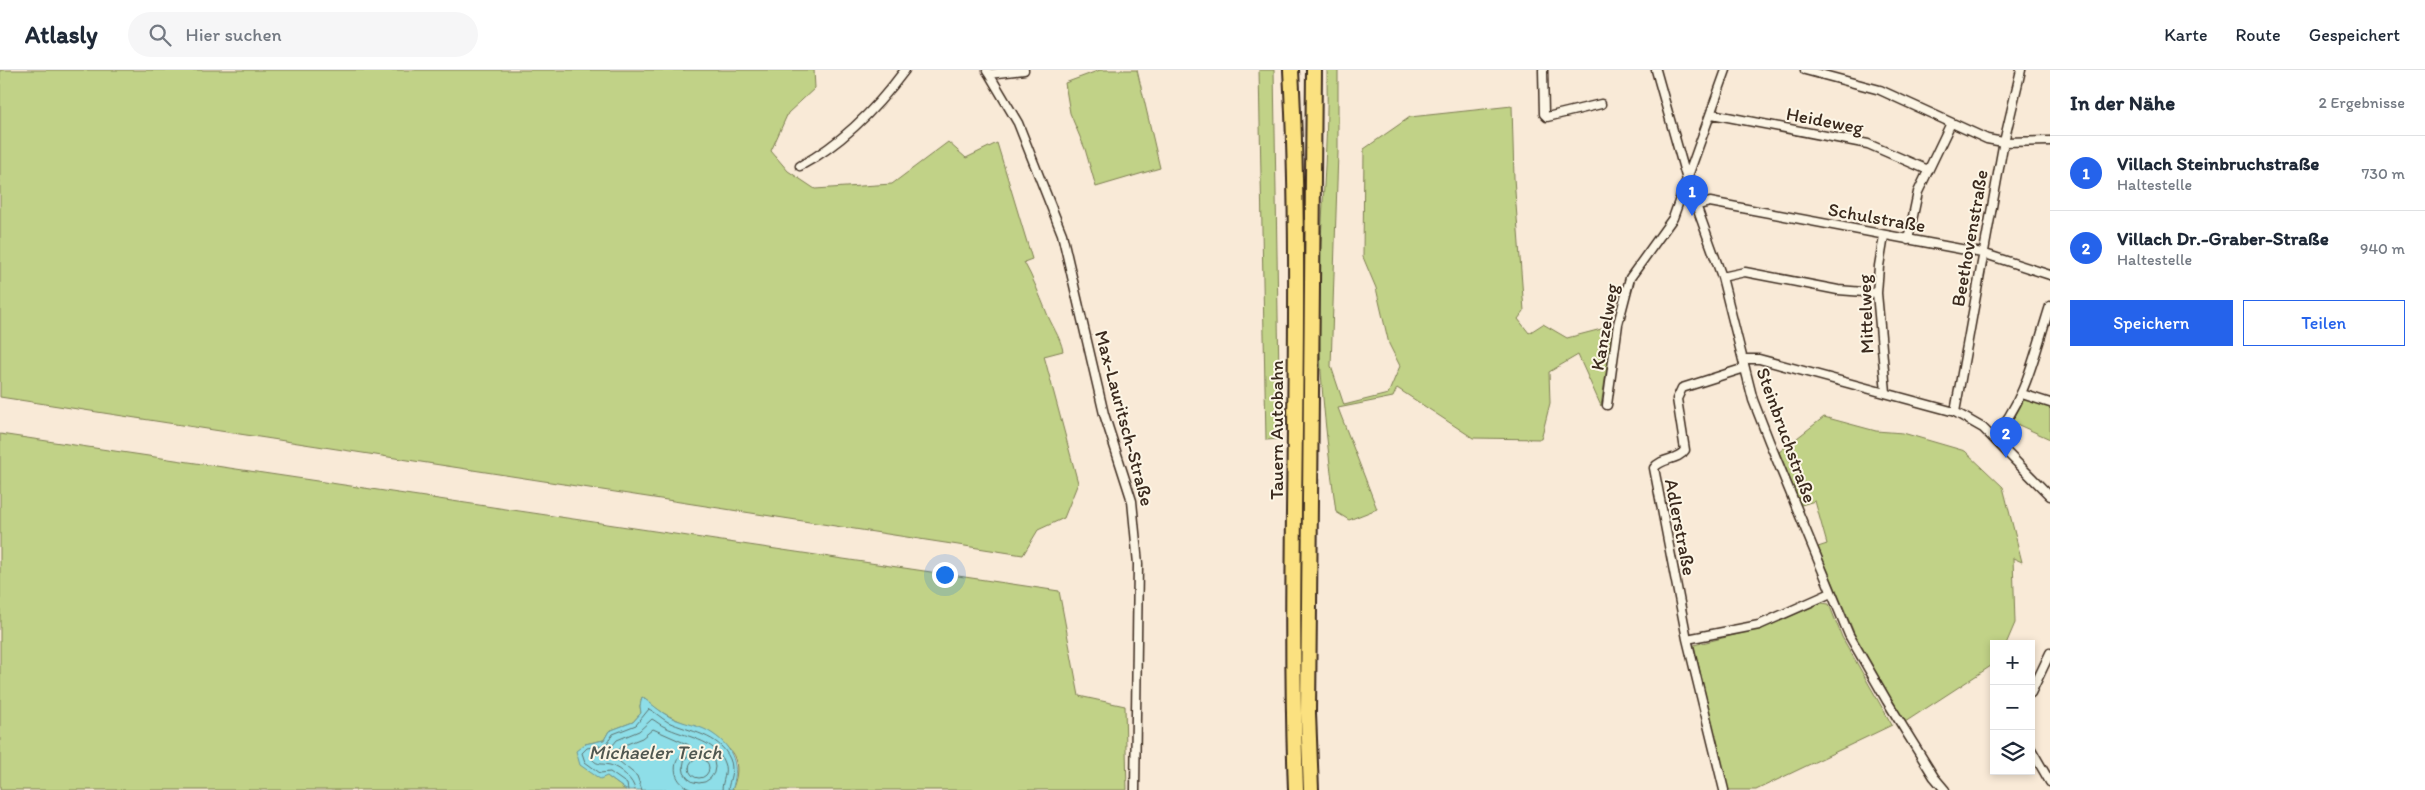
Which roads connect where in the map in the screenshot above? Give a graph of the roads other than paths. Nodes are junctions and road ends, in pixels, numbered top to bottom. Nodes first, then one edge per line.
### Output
1 (905, 70) edge
2 (1024, 70) edge
3 (1291, 70) edge
4 (1314, 70) edge
5 (1542, 70) edge
6 (1656, 70) edge
7 (1726, 70) edge
8 (1805, 70) edge
9 (2021, 70) edge
10 (988, 72) edge
11 (1601, 104) dead end
12 (1712, 114) junction
13 (1951, 123) junction
14 (2003, 142) junction
15 (2050, 142) edge
16 (800, 166) dead end
17 (1928, 170) junction
18 (1687, 180) junction
19 (1696, 206) junction
20 (1884, 236) junction
21 (1908, 240) junction
22 (1982, 253) junction
23 (2050, 276) edge
24 (1722, 277) junction
25 (1877, 293) junction
26 (2050, 306) edge
27 (1743, 359) junction
28 (1745, 368) junction
29 (1886, 392) junction
30 (2022, 394) junction
31 (2050, 403) edge
32 (1607, 405) dead end
33 (1955, 412) junction
34 (1993, 438) junction
35 (2050, 496) edge
36 (1831, 593) junction
37 (1687, 639) junction
38 (2050, 653) edge
39 (2035, 685) edge
40 (2035, 756) edge
41 (2050, 782) edge
42 (1135, 790) edge
43 (1296, 790) edge
44 (1311, 790) edge
45 (1724, 790) edge
46 (1946, 790) edge

1 - 16 street
2 - 10 street
3 - 43 highway, Tauern Autobahn
4 - 44 highway, Tauern Autobahn
5 - 11 street
6 - 18 street, Steinbruchstraße
7 - 12 street
8 - 13 street
9 - 14 street, Beethovenstraße
10 - 42 street, Max-Lauritsch-Straße
12 - 17 street, Heideweg
12 - 18 street
13 - 14 street
13 - 17 street
14 - 15 street
14 - 22 street, Beethovenstraße
17 - 21 street
18 - 19 street, Steinbruchstraße
18 - 32 street, Kanzelweg
19 - 20 street, Schulstraße
19 - 24 street, Steinbruchstraße
20 - 21 street, Schulstraße
20 - 25 street, Mittelweg
21 - 22 street, Schulstraße
22 - 23 street, Schulstraße
22 - 33 street, Beethovenstraße
24 - 25 street
24 - 27 street, Steinbruchstraße
25 - 29 street, Mittelweg
26 - 30 street
27 - 28 street, Steinbruchstraße
27 - 29 street
28 - 36 street, Steinbruchstraße
28 - 37 street, Adlerstraße
29 - 33 street
30 - 31 street
30 - 34 street
33 - 34 street
34 - 35 street
36 - 37 street
36 - 46 street, Steinbruchstraße
37 - 45 street, Adlerstraße
38 - 39 street
40 - 41 street

